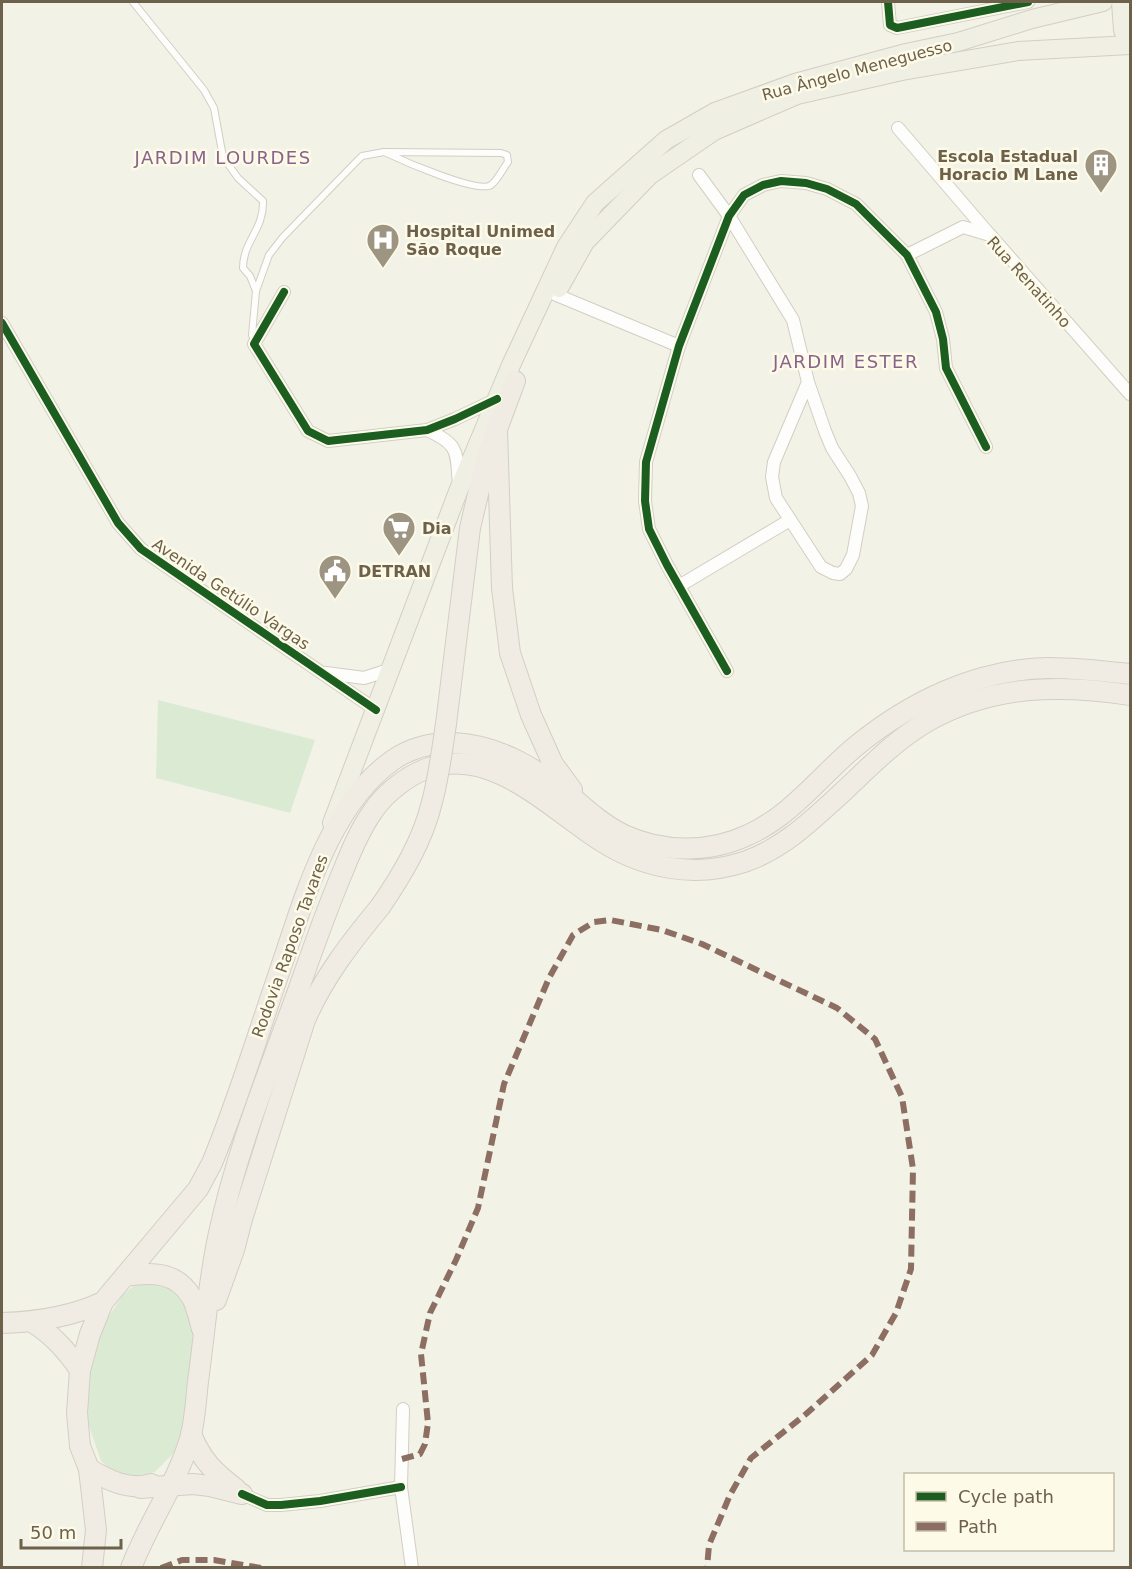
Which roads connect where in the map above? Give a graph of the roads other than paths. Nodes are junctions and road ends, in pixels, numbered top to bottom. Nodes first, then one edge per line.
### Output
1 (132, 2) edge
2 (888, 2) edge
3 (1028, 2) edge
4 (1102, 2) edge
5 (1121, 2) edge
6 (1071, 5) edge
7 (1130, 45) edge
8 (898, 128) dead end
9 (384, 152) junction
10 (699, 175) dead end
11 (729, 216) junction
12 (990, 235) junction
13 (907, 255) junction
14 (256, 291) junction
15 (284, 292) dead end
16 (550, 293) junction
17 (2, 323) edge
18 (254, 344) junction
19 (679, 346) junction
20 (515, 381) joint
21 (808, 382) junction
22 (1131, 394) edge
23 (497, 399) junction
24 (427, 430) junction
25 (497, 430) junction
26 (986, 447) dead end
27 (459, 489) junction
28 (790, 520) junction
29 (680, 586) junction
30 (392, 669) junction
31 (727, 671) dead end
32 (322, 672) junction
33 (1131, 674) edge
34 (1131, 695) edge
35 (376, 710) junction
36 (585, 809) junction
37 (309, 887) junction
38 (125, 1276) junction
39 (103, 1302) junction
40 (32, 1322) junction
41 (2, 1323) edge
42 (206, 1328) junction
43 (80, 1370) junction
44 (403, 1409) dead end
45 (191, 1434) junction
46 (180, 1465) junction
47 (88, 1470) junction
48 (171, 1486) junction
49 (401, 1487) junction
50 (140, 1488) junction
51 (242, 1494) junction
52 (92, 1568) edge
53 (131, 1568) edge
54 (412, 1568) edge

1 - 14 lane
2 - 3 street
4 - 6 main road, Rua Ângelo Meneguesso
5 - 7 main road
6 - 16 main road, Rua Ângelo Meneguesso
7 - 16 main road, Rua Ângelo Meneguesso
8 - 12 street
9 - 9 lane
9 - 14 lane
10 - 11 street
11 - 13 street
11 - 19 street
11 - 21 street
12 - 13 street, Rua Renatinho
12 - 22 street, Rua Renatinho
13 - 26 street
14 - 18 lane
15 - 18 street
16 - 19 street
16 - 20 main road, Rua Ângelo Meneguesso
16 - 23 main road, Rua Ângelo Meneguesso
17 - 32 street, Avenida Getúlio Vargas
18 - 24 street
19 - 29 street
20 - 25 highway
21 - 28 street
21 - 28 street
23 - 24 street
23 - 27 main road, Rua Ângelo Meneguesso
24 - 27 street
25 - 36 highway
25 - 42 highway, bridge
27 - 30 main road
28 - 29 street
29 - 31 street
30 - 32 street, Avenida Getúlio Vargas
30 - 35 main road
32 - 35 street, Avenida Getúlio Vargas
33 - 36 highway, Rodovia Raposo Tavares
34 - 42 highway, Rodovia Raposo Tavares
35 - 37 main road
36 - 37 highway, Rodovia Raposo Tavares
37 - 38 highway, Rodovia Raposo Tavares
38 - 39 highway, Rodovia Raposo Tavares
38 - 42 highway
39 - 40 highway
39 - 43 highway, Rodovia Raposo Tavares
40 - 41 highway
40 - 43 highway
42 - 45 highway, Rodovia Raposo Tavares
43 - 47 highway, Rodovia Raposo Tavares
44 - 49 street
45 - 46 highway, Rodovia Raposo Tavares
45 - 51 highway
46 - 48 highway, Rodovia Raposo Tavares
46 - 50 highway
47 - 50 highway
47 - 52 highway, Rodovia Raposo Tavares
48 - 50 highway
48 - 51 highway
48 - 53 highway, Rodovia Raposo Tavares
49 - 51 street
49 - 54 street

